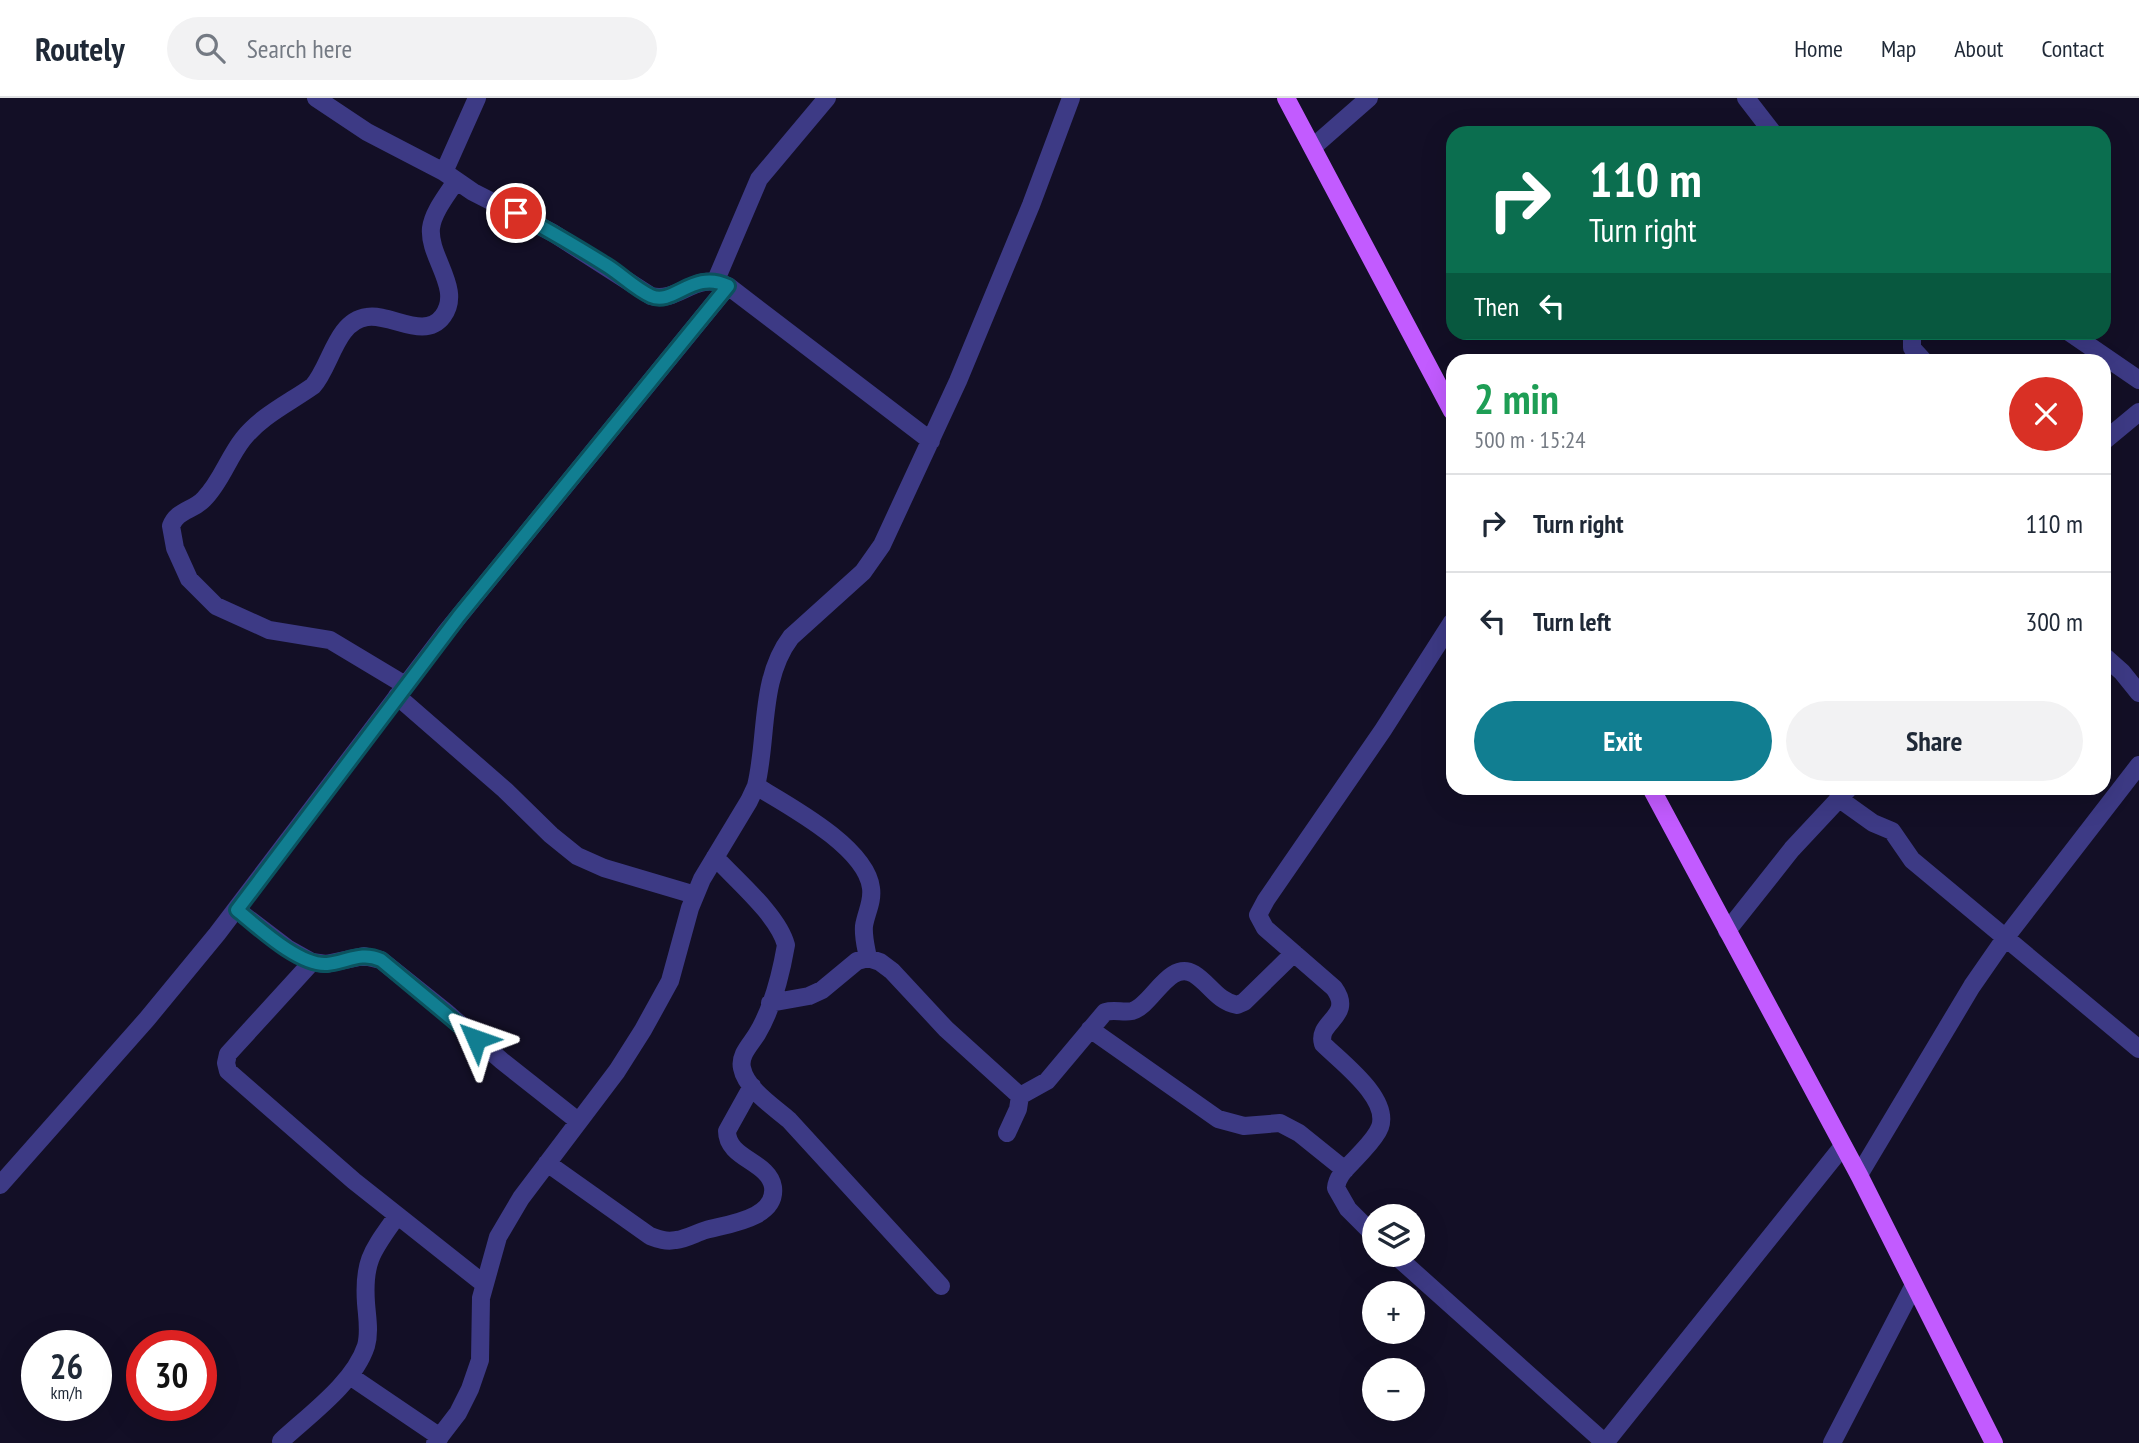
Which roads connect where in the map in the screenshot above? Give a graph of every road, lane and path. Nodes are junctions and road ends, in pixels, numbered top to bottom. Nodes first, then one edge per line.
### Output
1 (316, 98) edge
2 (477, 98) edge
3 (827, 98) edge
4 (1071, 98) edge
5 (1286, 98) edge
6 (1368, 98) edge
7 (1746, 98) edge
8 (1768, 126) edge
9 (1313, 148) junction
10 (450, 176) junction
11 (722, 283) junction
12 (2081, 340) edge
13 (2101, 354) edge
14 (2111, 361) edge
15 (2139, 380) edge
16 (1446, 400) edge
17 (2139, 412) edge
18 (2111, 435) edge
19 (931, 441) junction
20 (1446, 631) edge
21 (2111, 662) edge
22 (401, 690) junction
23 (2139, 692) edge
24 (2139, 765) edge
25 (756, 786) junction
26 (1655, 795) edge
27 (1842, 795) edge
28 (1846, 795) edge
29 (715, 857) junction
30 (695, 895) junction
31 (237, 910) junction
32 (1727, 931) junction
33 (2006, 937) junction
34 (1294, 953) junction
35 (868, 958) junction
36 (312, 962) junction
37 (769, 1003) junction
38 (1090, 1029) junction
39 (2139, 1049) edge
40 (752, 1086) junction
41 (1020, 1096) junction
42 (578, 1121) junction
43 (1007, 1133) dead end
44 (1843, 1146) junction
45 (547, 1163) junction
46 (1345, 1170) junction
47 (1859, 1175) junction
48 (0, 1185) edge
49 (397, 1216) junction
50 (1362, 1222) edge
51 (1408, 1267) edge
52 (484, 1284) junction
53 (1914, 1285) junction
54 (941, 1286) dead end
55 (350, 1376) junction
56 (438, 1440) edge
57 (281, 1441) edge
58 (1605, 1443) edge
59 (1832, 1443) edge
60 (1994, 1443) edge

1 - 10 street
2 - 10 street
3 - 11 street
4 - 19 street
5 - 9 main road
6 - 9 street
7 - 8 street
9 - 16 main road
10 - 11 street
10 - 22 street
11 - 19 street
11 - 22 street
12 - 13 street
14 - 15 street
17 - 18 street
19 - 25 street
20 - 34 street
21 - 23 street
22 - 30 street
22 - 31 street
24 - 33 street
25 - 29 street
25 - 35 street
26 - 32 main road
27 - 32 street
28 - 33 street
29 - 30 street
29 - 37 street
30 - 42 street
31 - 36 street
31 - 48 street
32 - 44 main road
33 - 39 street
33 - 47 street
34 - 38 street
34 - 46 street
35 - 37 street
35 - 41 street
36 - 42 street
36 - 49 street
37 - 40 street
38 - 41 street
38 - 46 street
40 - 45 street
40 - 54 street
41 - 43 street
42 - 45 street
44 - 47 main road
44 - 58 street
45 - 52 street
46 - 50 street
47 - 53 main road
49 - 52 street
49 - 55 street
51 - 58 street
52 - 56 street
53 - 59 street
53 - 60 main road
55 - 56 street
55 - 57 street

